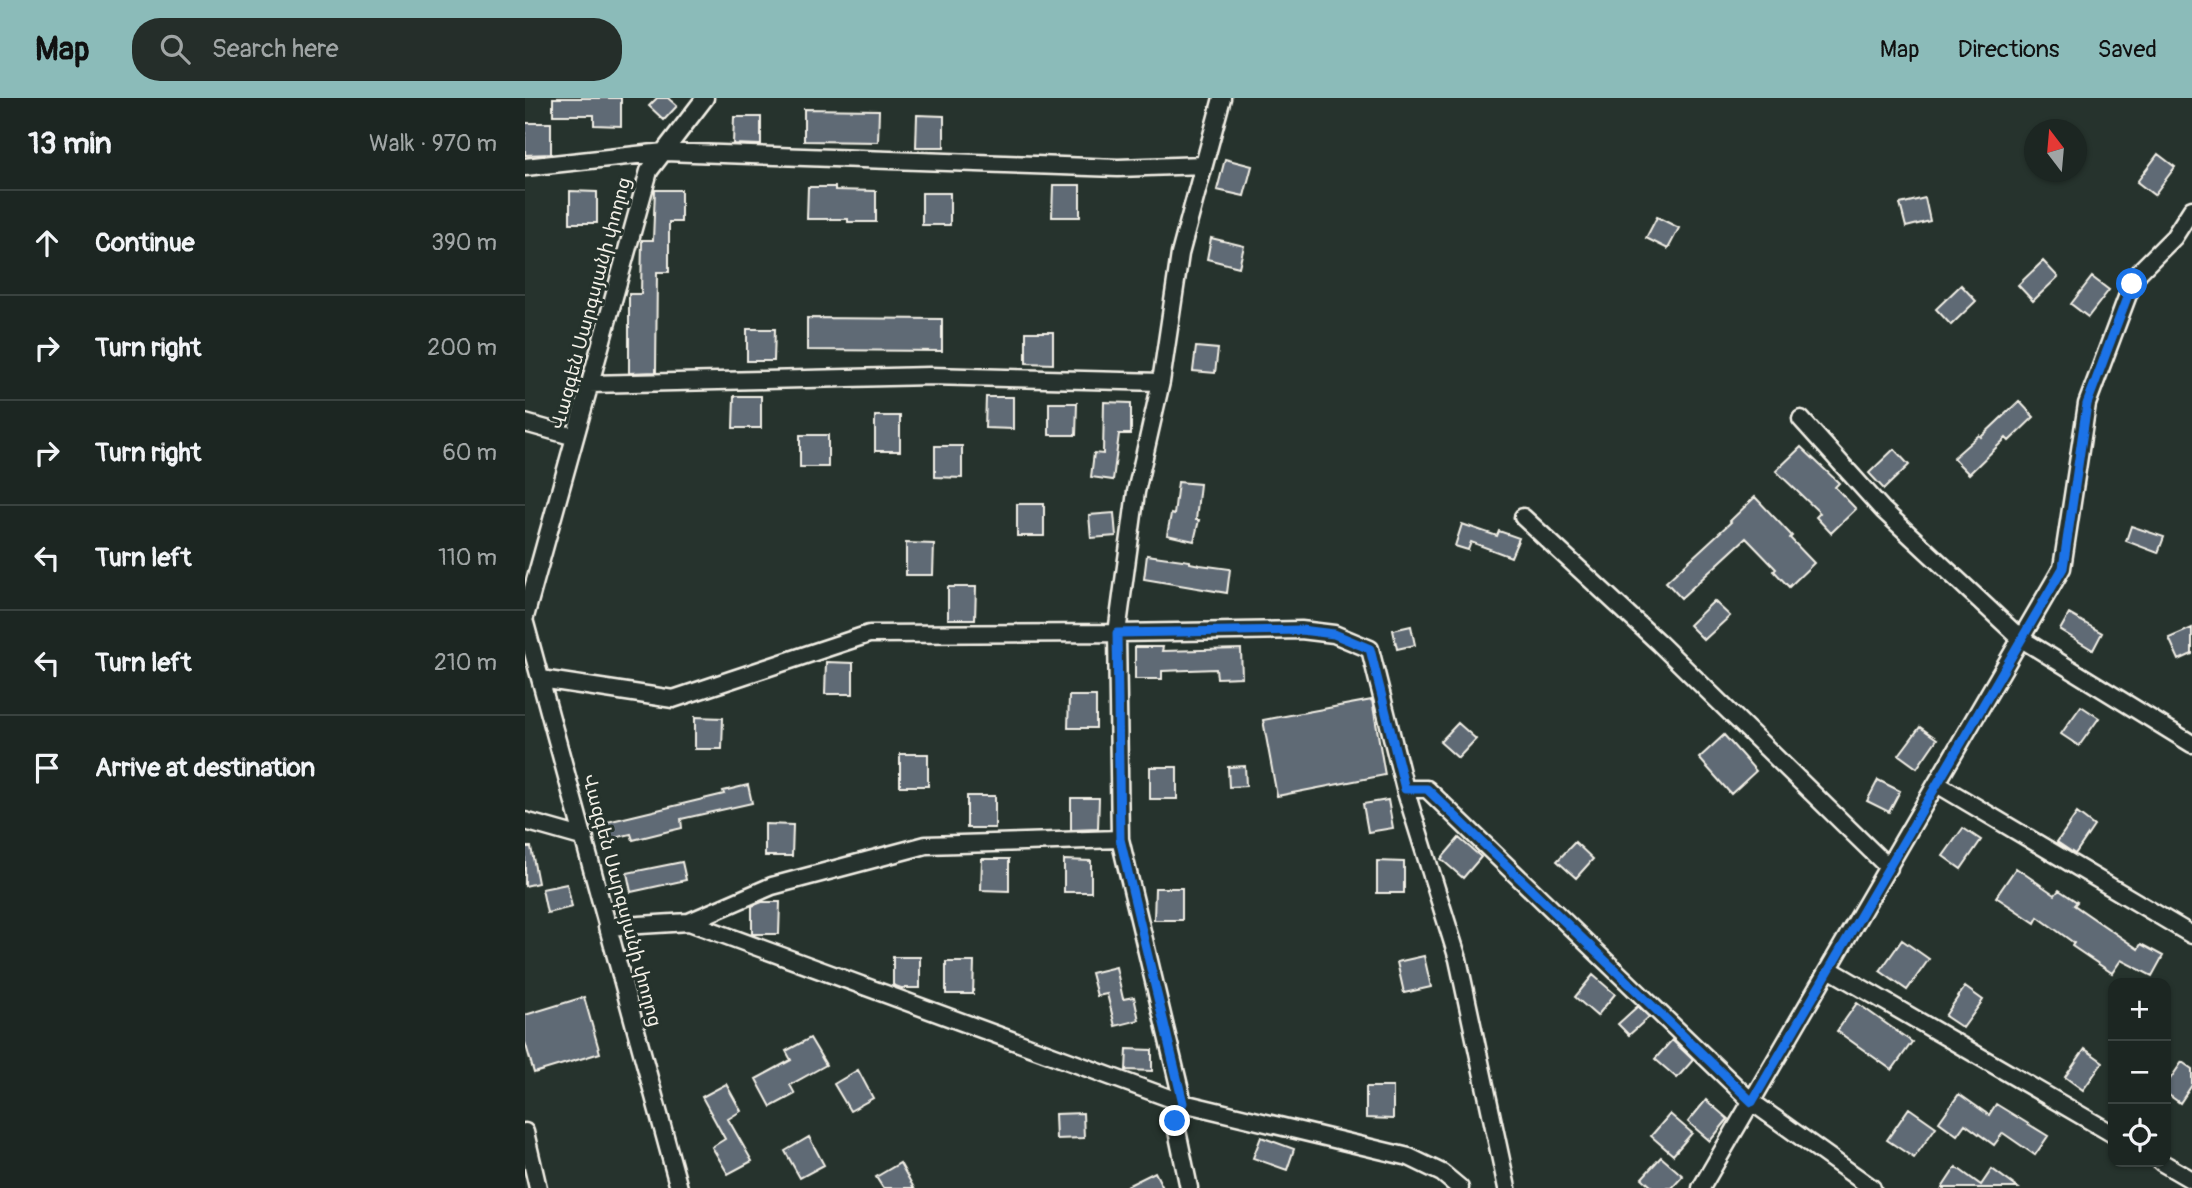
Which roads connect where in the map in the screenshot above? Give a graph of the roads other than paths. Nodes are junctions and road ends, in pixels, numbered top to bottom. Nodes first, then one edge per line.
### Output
1 (705, 98) edge
2 (1222, 98) edge
3 (664, 152) junction
4 (1204, 165) junction
5 (525, 167) edge
6 (2192, 209) edge
7 (1161, 382) junction
8 (589, 384) junction
9 (1801, 419) dead end
10 (525, 423) edge
11 (575, 437) junction
12 (1523, 517) dead end
13 (525, 617) edge
14 (525, 623) edge
15 (1117, 633) junction
16 (2020, 638) junction
17 (541, 679) junction
18 (2192, 744) edge
19 (1937, 784) junction
20 (1405, 789) junction
21 (525, 821) edge
22 (585, 838) junction
23 (1120, 839) junction
24 (1889, 868) junction
25 (689, 922) junction
26 (607, 927) junction
27 (2192, 935) edge
28 (1829, 969) junction
29 (1752, 1102) junction
30 (1183, 1103) junction
31 (2108, 1131) edge
32 (525, 1132) edge
33 (2170, 1167) edge
34 (2192, 1180) edge
35 (538, 1188) edge
36 (679, 1188) edge
37 (1189, 1188) edge
38 (1460, 1188) edge
39 (1507, 1188) edge
40 (1701, 1188) edge
41 (1873, 1188) edge

1 - 3 street, Վազգեն Սարգսյանի փողոց
2 - 4 street
3 - 4 street
3 - 5 street
3 - 8 street, Վազգեն Սարգսյանի փողոց
4 - 7 street
6 - 16 street
7 - 8 street
7 - 15 street
8 - 11 street, Վազգեն Սարգսյանի փողոց
9 - 16 street
10 - 11 street
11 - 13 street, Վազգեն Սարգսյանի փողոց
12 - 24 street
14 - 17 street, Վազգեն Սարգսյանի փողոց
15 - 17 street
15 - 20 street
15 - 23 street
16 - 18 street
16 - 19 street
17 - 22 street, Վազգեն Սարգսյանի փողոց
19 - 24 street
19 - 27 street
20 - 29 street
20 - 39 street
21 - 22 street
22 - 26 street, Վազգեն Սարգսյանի փողոց
23 - 25 street
23 - 30 street
24 - 28 street
25 - 26 street
25 - 30 street
26 - 36 street, Վազգեն Սարգսյանի փողոց
28 - 29 street
28 - 31 street
29 - 40 street
29 - 41 street
30 - 37 street
30 - 38 street
32 - 35 street
33 - 34 street

